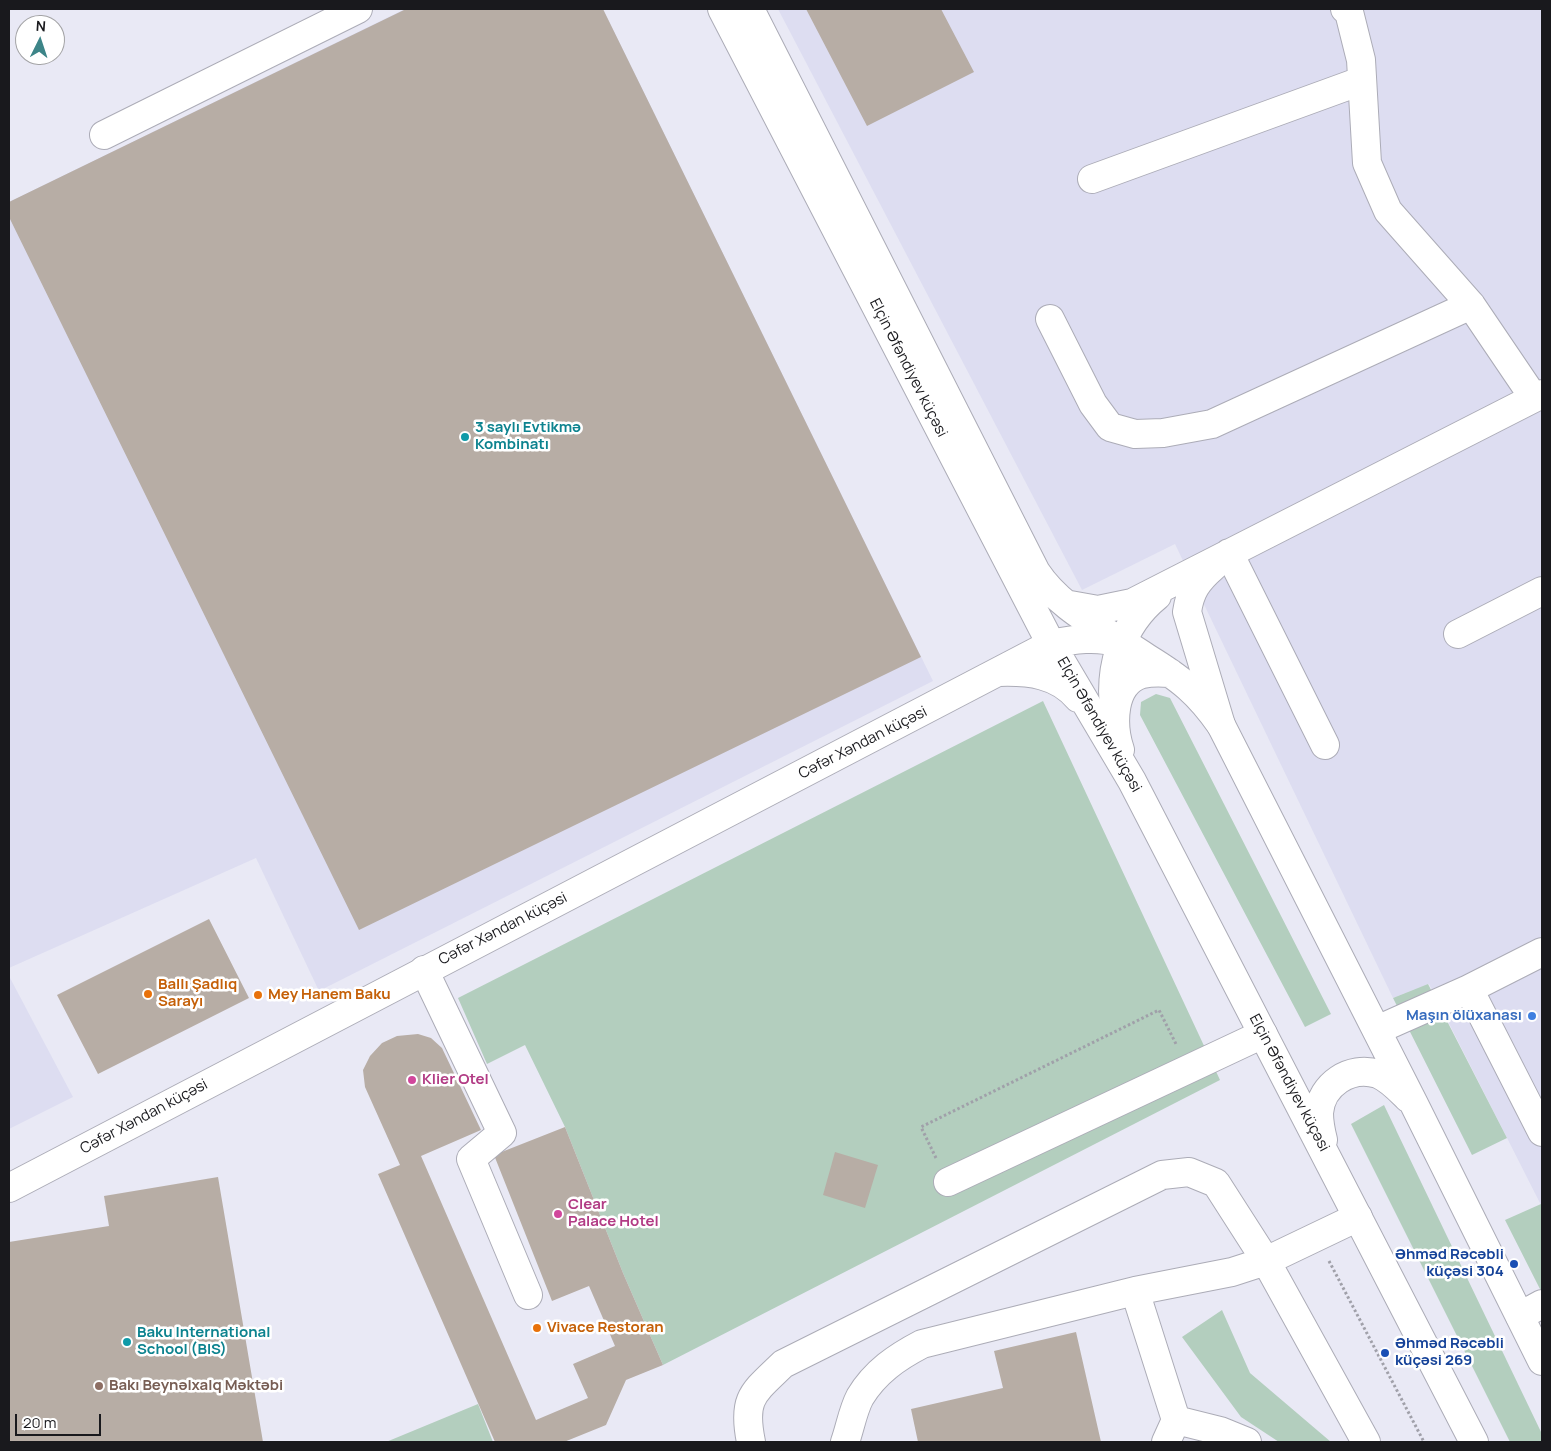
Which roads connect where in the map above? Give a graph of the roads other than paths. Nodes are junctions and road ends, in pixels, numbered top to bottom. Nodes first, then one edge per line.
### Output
1 (358, 9) edge
2 (722, 9) edge
3 (750, 9) edge
4 (1345, 9) edge
5 (1361, 81) junction
6 (104, 135) dead end
7 (1092, 179) dead end
8 (1472, 305) junction
9 (1050, 319) dead end
10 (1538, 396) edge
11 (1229, 553) junction
12 (1169, 585) junction
13 (1542, 591) edge
14 (1064, 603) junction
15 (1458, 634) dead end
16 (1123, 643) junction
17 (1051, 644) junction
18 (999, 672) junction
19 (1170, 672) junction
20 (1106, 720) junction
21 (1221, 725) junction
22 (1324, 745) dead end
23 (1542, 952) edge
24 (424, 970) junction
25 (1469, 989) junction
26 (1377, 1030) junction
27 (1263, 1034) junction
28 (1414, 1104) junction
29 (1542, 1132) edge
30 (1324, 1148) junction
31 (948, 1182) road end
32 (9, 1188) edge
33 (1358, 1217) junction
34 (1266, 1261) junction
35 (1135, 1291) junction
36 (528, 1295) dead end
37 (1531, 1310) edge
38 (1542, 1361) edge
39 (1171, 1431) edge
40 (751, 1442) edge
41 (845, 1442) edge
42 (1247, 1442) edge
43 (1366, 1442) edge
44 (1474, 1442) edge

1 - 6 main road
2 - 17 main road, Elçin Əfəndiyev küçəsi
3 - 14 main road, Elçin Əfəndiyev küçəsi
4 - 5 main road
5 - 7 main road
5 - 8 main road
8 - 9 main road
8 - 10 main road
10 - 11 main road
11 - 12 main road
11 - 21 main road
11 - 22 main road
12 - 14 main road
12 - 16 main road
13 - 15 main road
14 - 16 main road, Elçin Əfəndiyev küçəsi
16 - 17 main road
16 - 19 main road, Elçin Əfəndiyev küçəsi
16 - 20 main road
17 - 18 main road, Cəfər Xəndan küçəsi
17 - 20 main road, Elçin Əfəndiyev küçəsi
18 - 20 main road
18 - 24 main road, Cəfər Xəndan küçəsi
19 - 20 main road
19 - 21 main road, Elçin Əfəndiyev küçəsi
20 - 27 main road, Elçin Əfəndiyev küçəsi
21 - 26 main road
23 - 25 main road
24 - 32 main road, Cəfər Xəndan küçəsi
24 - 36 main road
25 - 26 main road
25 - 29 main road
26 - 28 main road
27 - 30 main road, Elçin Əfəndiyev küçəsi
27 - 31 main road
28 - 30 main road
28 - 37 main road
30 - 33 main road, Elçin Əfəndiyev küçəsi
33 - 34 main road
33 - 44 main road, Elçin Əfəndiyev küçəsi
34 - 35 main road
34 - 40 main road
34 - 43 main road
35 - 39 main road
35 - 41 main road
37 - 38 main road
39 - 42 main road

